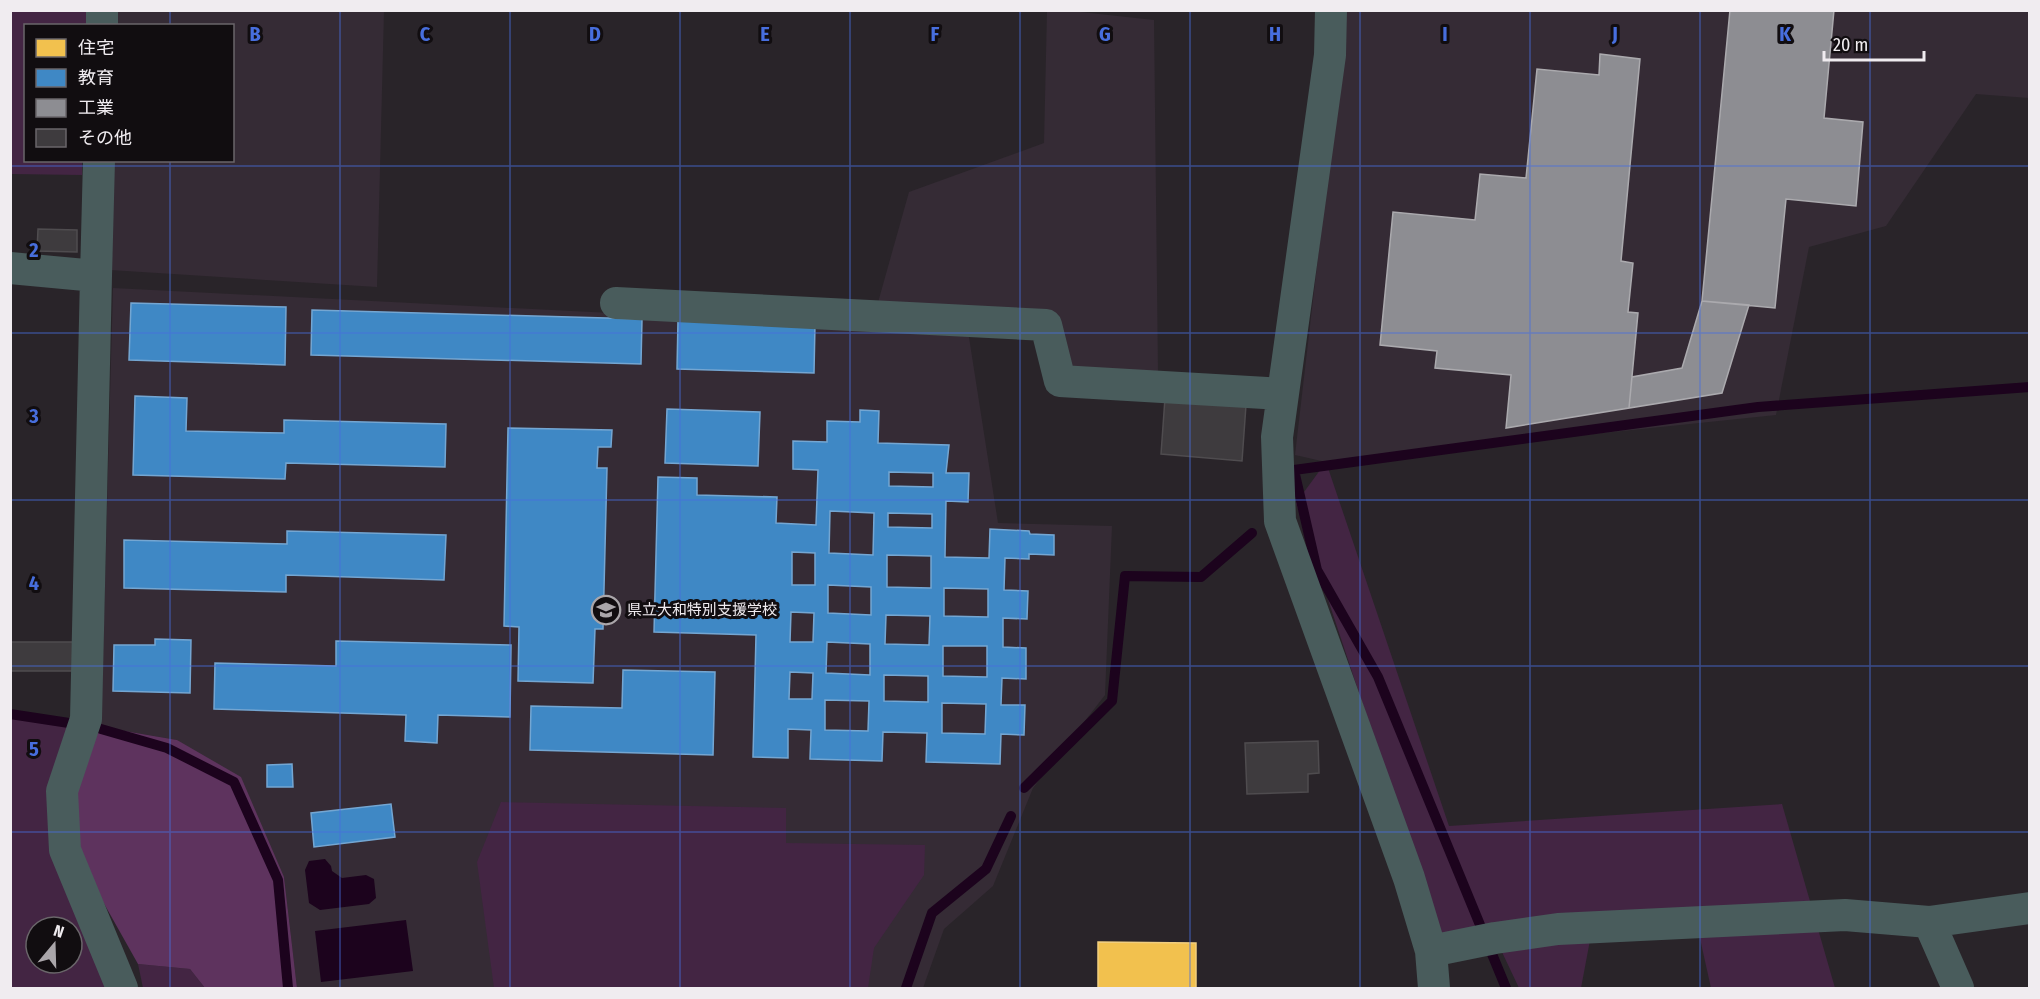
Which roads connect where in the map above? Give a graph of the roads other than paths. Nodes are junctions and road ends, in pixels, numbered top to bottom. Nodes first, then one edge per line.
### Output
1 (1331, 10) edge
2 (99, 162) edge
3 (10, 268) edge
4 (96, 276) junction
5 (616, 303) dead end
6 (1283, 394) junction
7 (2030, 908) edge
8 (1929, 922) junction
9 (1431, 951) junction
10 (122, 988) edge
11 (1434, 988) edge
12 (1958, 988) edge

1 - 6 street
2 - 4 street
3 - 4 street
4 - 10 street
5 - 6 street
6 - 9 street
7 - 8 street
8 - 9 street
8 - 12 street
9 - 11 street

